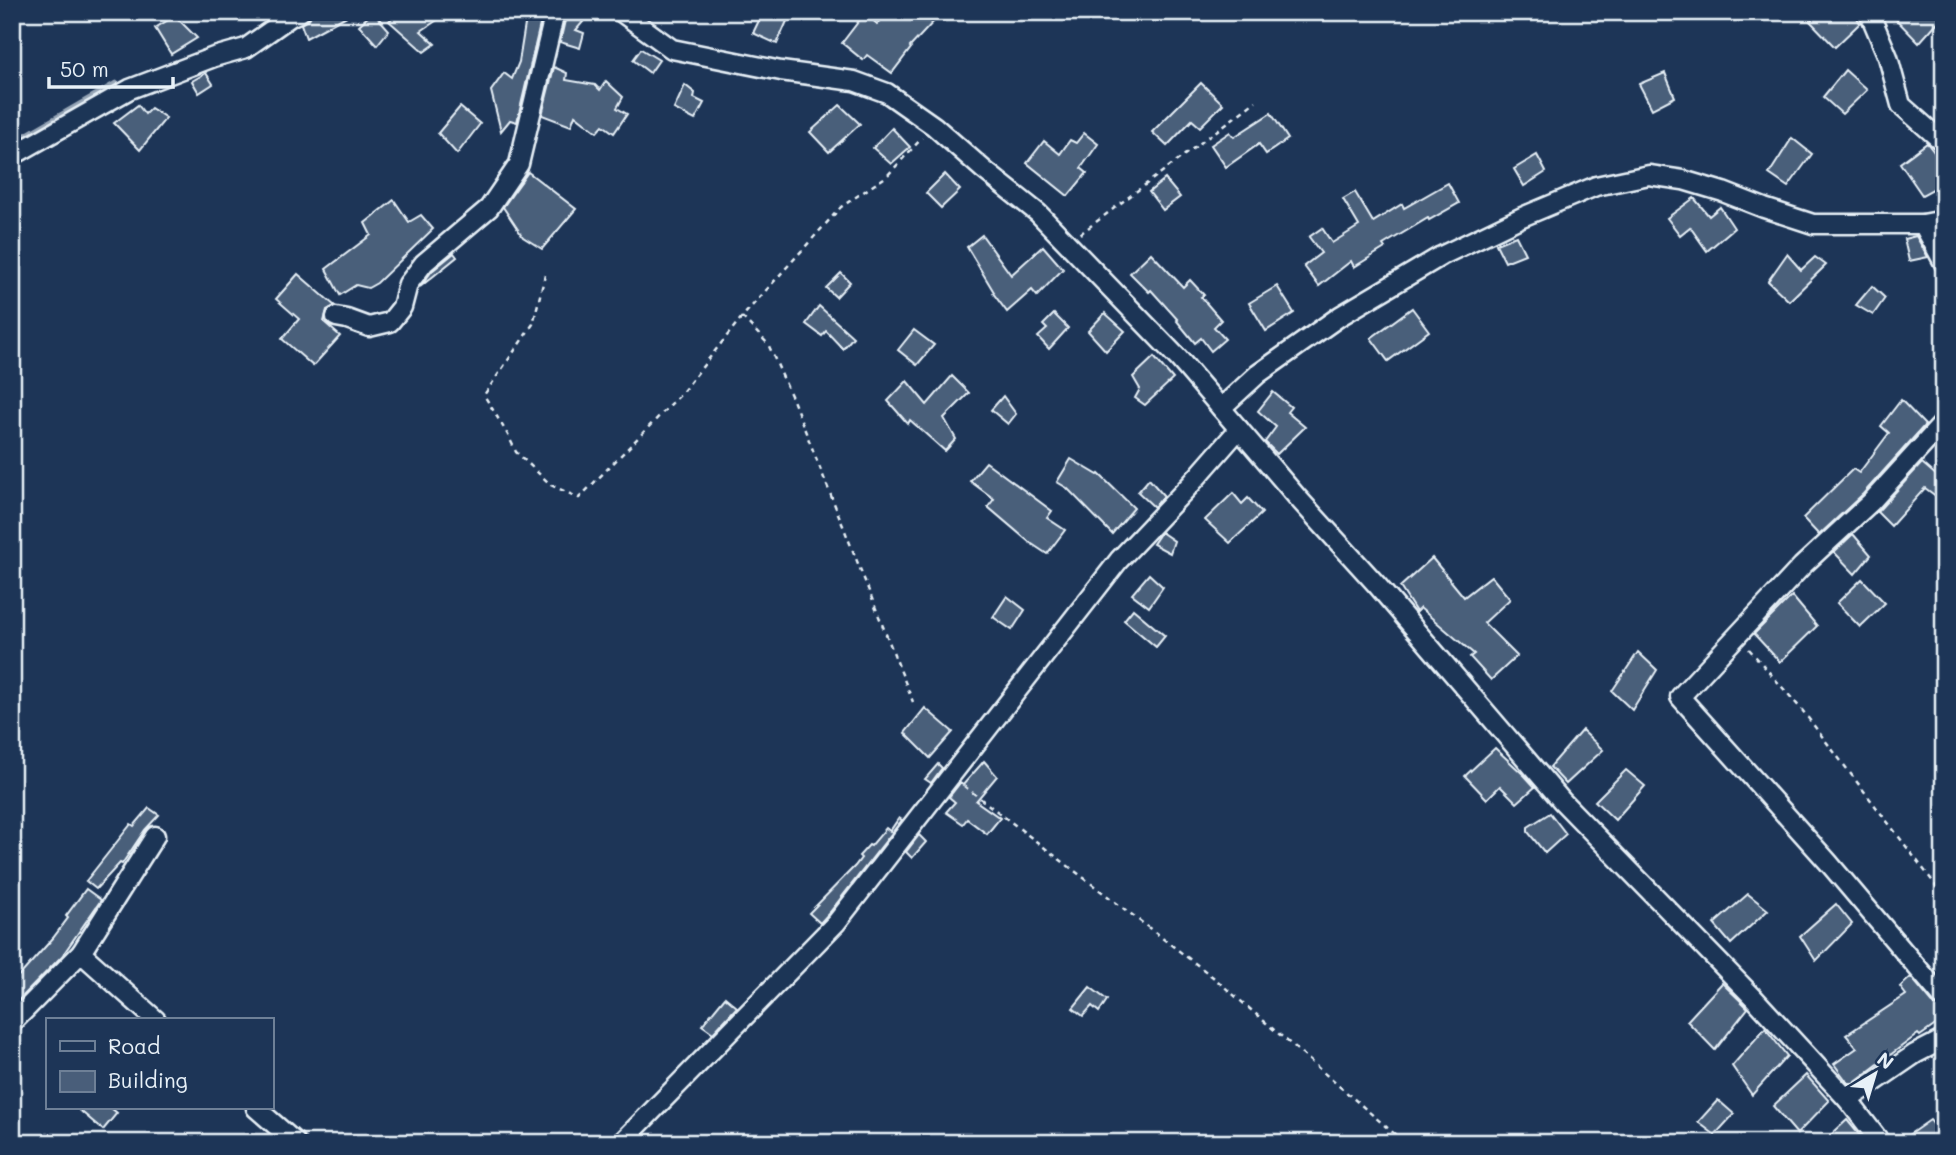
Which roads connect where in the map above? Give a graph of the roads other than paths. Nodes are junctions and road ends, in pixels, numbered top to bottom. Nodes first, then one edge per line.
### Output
1 (300, 12) edge
2 (555, 12) edge
3 (621, 12) edge
4 (1869, 12) edge
5 (1944, 143) edge
6 (12, 156) edge
7 (1944, 220) edge
8 (1923, 224) junction
9 (1944, 263) edge
10 (336, 317) dead end
11 (1221, 408) junction
12 (1944, 422) edge
13 (1239, 429) junction
14 (155, 836) dead end
15 (81, 953) junction
16 (1944, 999) edge
17 (154, 1018) edge
18 (12, 1023) edge
19 (1944, 1039) edge
20 (1848, 1100) junction
21 (258, 1110) edge
22 (296, 1143) edge
23 (621, 1143) edge
24 (1881, 1143) edge

1 - 6 street
2 - 10 street
3 - 11 street
4 - 5 street
7 - 8 street
8 - 9 street
8 - 11 street
11 - 13 street
12 - 16 street
13 - 20 street
13 - 23 street
14 - 15 street
15 - 17 street
15 - 18 street
19 - 20 street
20 - 24 street
21 - 22 street

